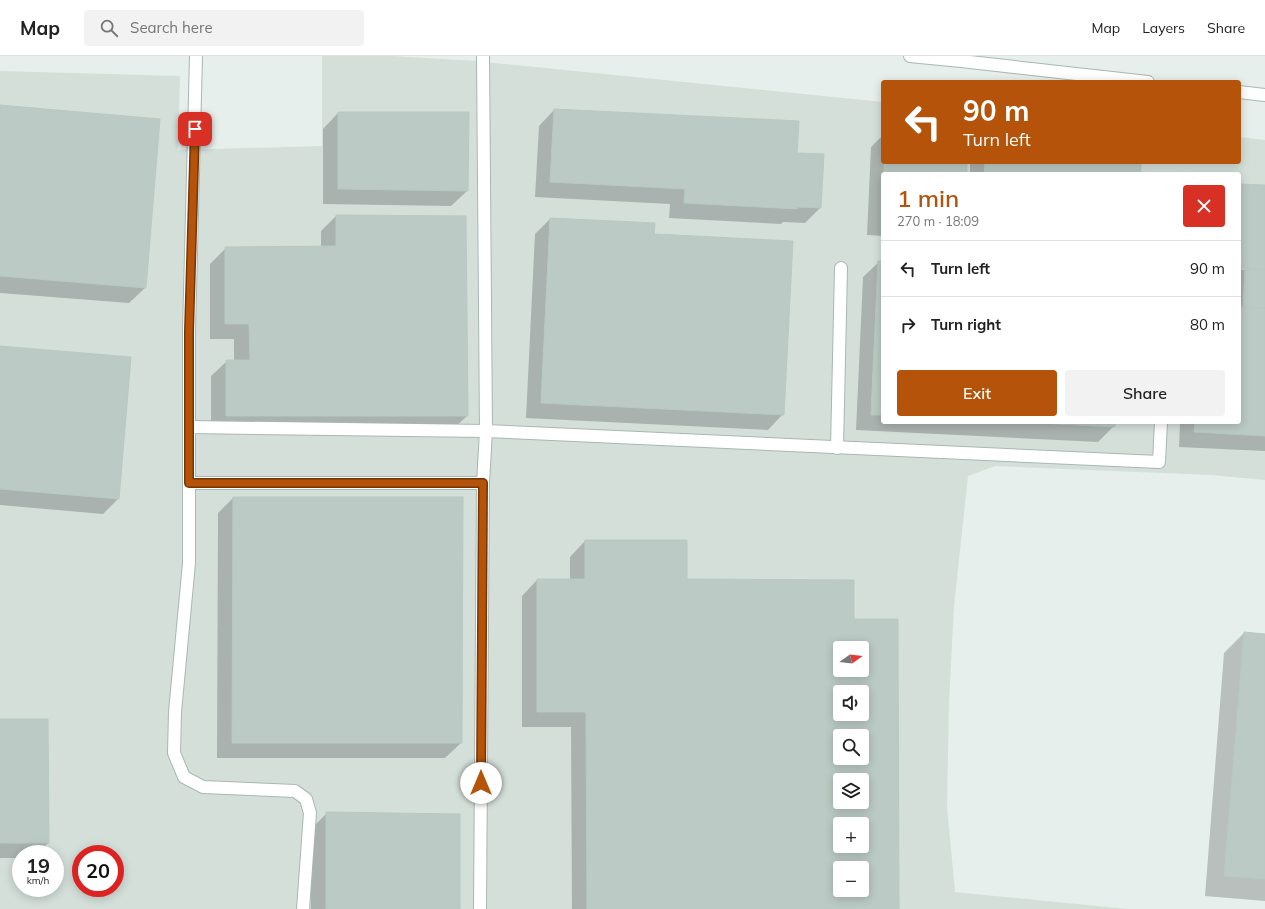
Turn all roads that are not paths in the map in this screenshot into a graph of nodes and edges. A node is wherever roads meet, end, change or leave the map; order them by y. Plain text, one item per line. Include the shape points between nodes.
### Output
1 (196, 56) edge
2 (483, 56) edge
3 (910, 56) edge
4 (1130, 80) edge
5 (1241, 92) edge
6 (1265, 95) edge
7 (841, 268) dead end
8 (1161, 424) edge
9 (189, 427) junction
10 (486, 431) junction
11 (837, 448) junction
12 (189, 483) junction
13 (483, 483) junction
14 (303, 909) edge
15 (480, 909) edge

1 - 9 street
2 - 10 street
3 - 4 street
5 - 6 street
7 - 11 street
8 - 11 street via 1159,462
9 - 10 street
9 - 12 street
10 - 11 street
10 - 13 street
12 - 13 street
12 - 14 street via 189,563 175,712 174,753 184,777 203,786 295,791 306,799 310,814
13 - 15 street

